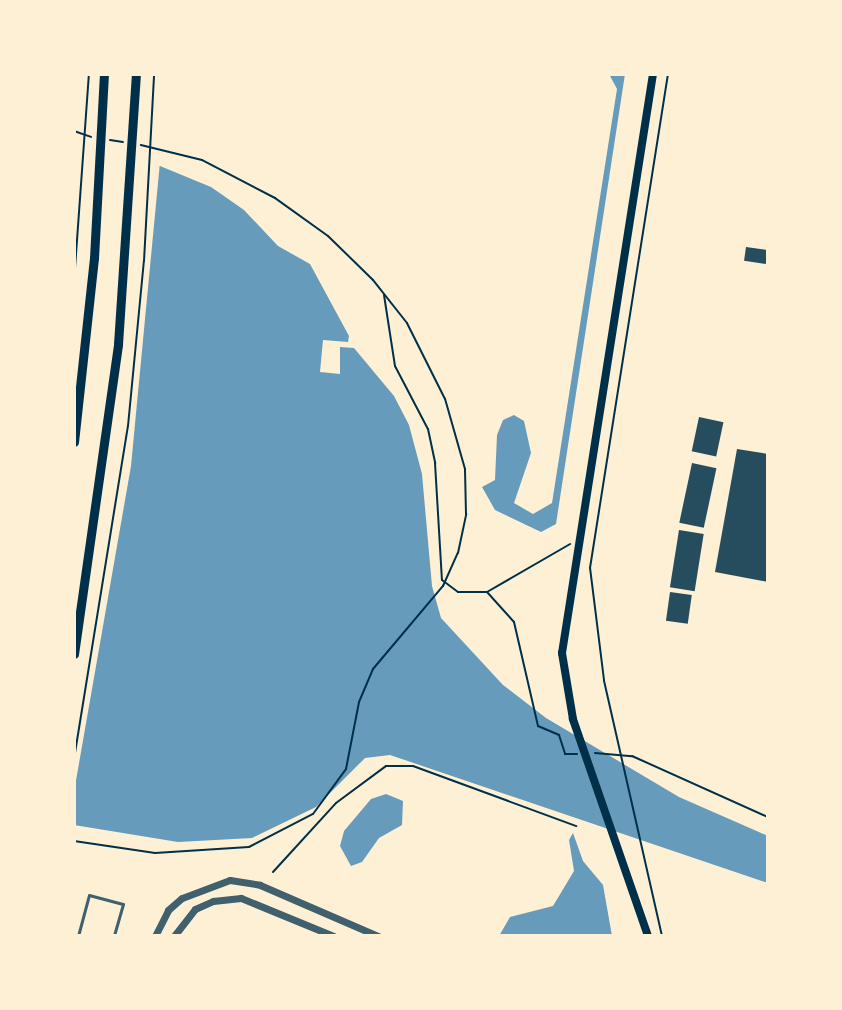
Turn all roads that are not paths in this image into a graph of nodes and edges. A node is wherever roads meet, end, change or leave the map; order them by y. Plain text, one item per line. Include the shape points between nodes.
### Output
1 (104, 74) edge
2 (136, 74) edge
3 (653, 74) edge
4 (74, 442) edge
5 (74, 654) edge
6 (78, 936) edge
7 (114, 936) edge
8 (155, 936) edge
9 (174, 936) edge
10 (333, 936) edge
11 (378, 936) edge
12 (648, 936) edge

1 - 4 main road via 94,258
2 - 5 main road via 118,344
3 - 12 main road via 562,653 564,687
6 - 7 lane via 89,895 123,904
8 - 11 street via 168,910 182,898 230,880 260,885
9 - 10 street via 195,909 241,898

